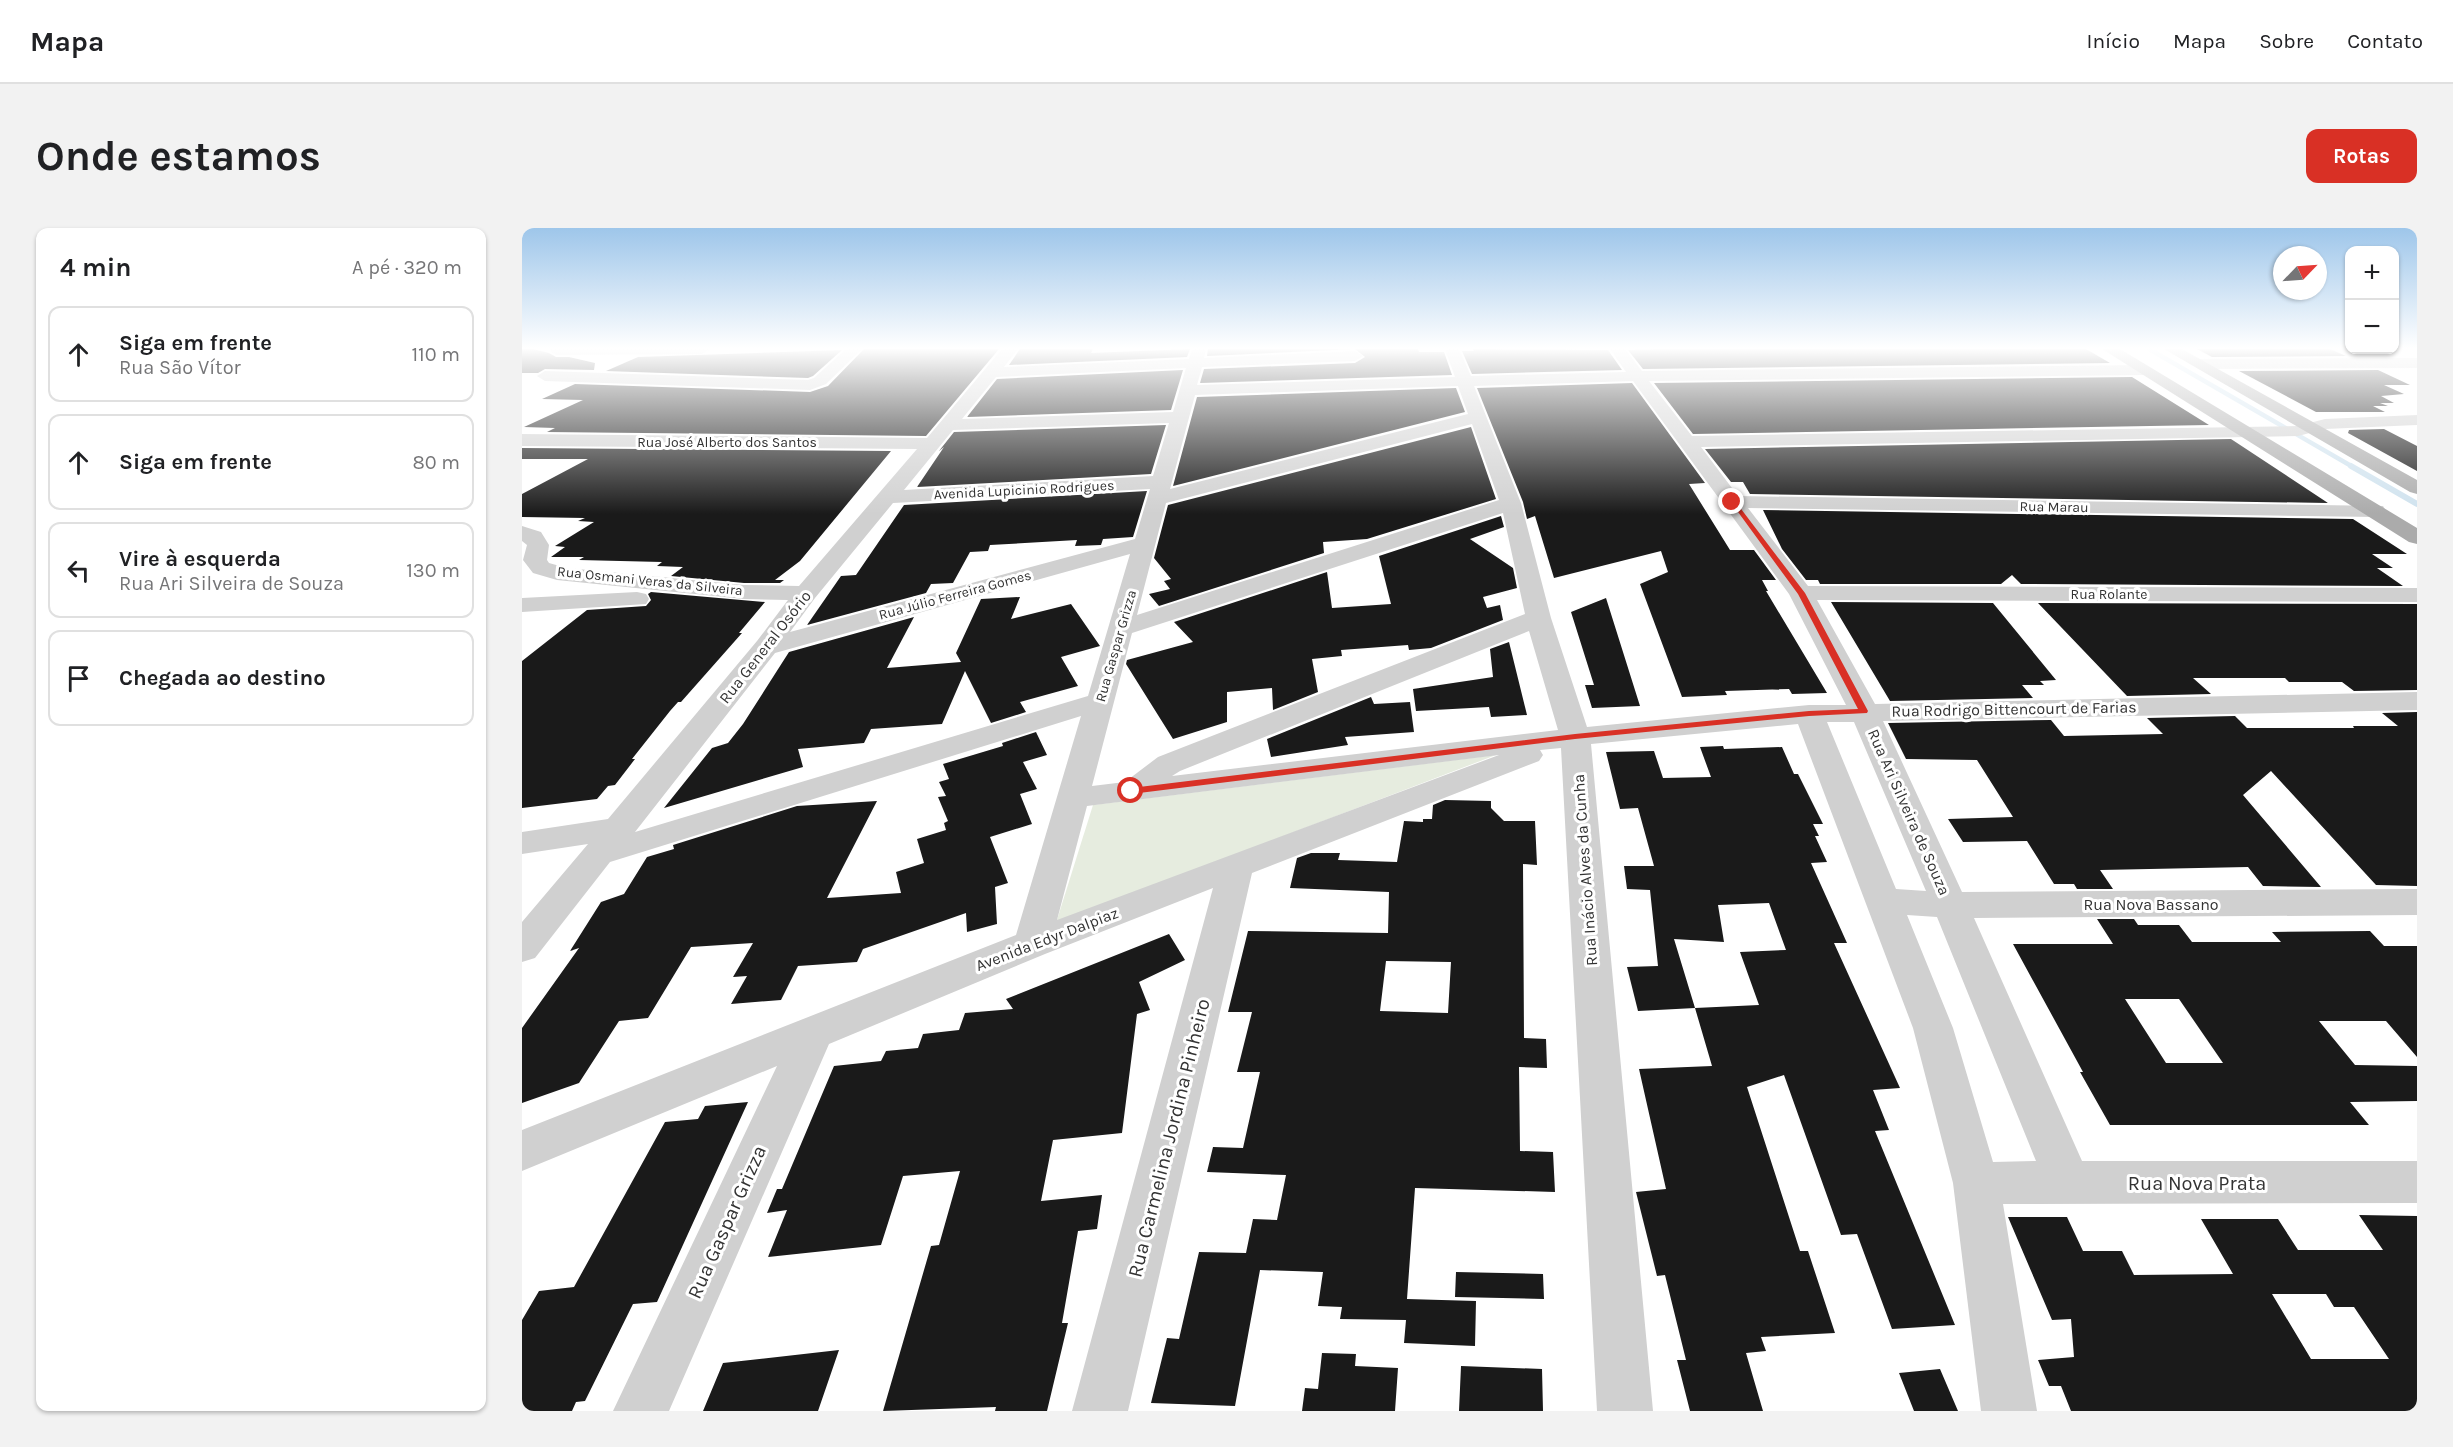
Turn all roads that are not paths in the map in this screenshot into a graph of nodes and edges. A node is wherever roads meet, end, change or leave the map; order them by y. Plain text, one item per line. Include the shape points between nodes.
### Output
1 (965, 404) edge
2 (1184, 404) edge
3 (1472, 404) edge
4 (1658, 404) edge
5 (2203, 404) edge
6 (2263, 404) edge
7 (1180, 417) junction
8 (1477, 417) junction
9 (2417, 420) edge
10 (2247, 430) junction
11 (2304, 430) junction
12 (940, 435) junction
13 (522, 440) edge
14 (1687, 442) junction
15 (2412, 482) edge
16 (1159, 491) junction
17 (886, 497) junction
18 (1732, 502) junction
19 (1510, 503) junction
20 (2375, 511) junction
21 (522, 533) edge
22 (2417, 537) edge
23 (1144, 543) junction
24 (744, 592) junction
25 (806, 593) junction
26 (1801, 593) junction
27 (2417, 595) edge
28 (522, 605) edge
29 (1538, 618) junction
30 (1121, 628) junction
31 (766, 647) junction
32 (1100, 701) junction
33 (2417, 701) edge
34 (1864, 711) junction
35 (1809, 714) junction
36 (1575, 737) junction
37 (1131, 791) junction
38 (1073, 798) junction
39 (618, 828) junction
40 (522, 843) edge
41 (596, 855) junction
42 (1237, 865) junction
43 (1884, 901) junction
44 (2417, 903) edge
45 (1950, 905) junction
46 (1032, 944) junction
47 (522, 948) edge
48 (813, 1033) junction
49 (522, 1151) edge
50 (2417, 1182) edge
51 (1976, 1183) junction
52 (2069, 1184) junction
53 (641, 1411) edge
54 (1100, 1411) edge
55 (1625, 1411) edge
56 (2009, 1411) edge

1 - 12 street, Rua General Osório
2 - 7 street, Rua Gaspar Grizza
3 - 8 street, Rua Inácio Alves da Cunha
4 - 14 street, Rua Ari Silveira de Souza
5 - 10 main road
6 - 11 main road
7 - 12 street, Rua José Alberto dos Santos
7 - 16 street, Rua Gaspar Grizza
8 - 16 street, Avenida Lupicinio Rodrigues
8 - 19 street, Rua Inácio Alves da Cunha
9 - 11 street via 2325,424
10 - 11 street
10 - 14 street
10 - 20 main road
11 - 15 main road
12 - 13 street, Rua José Alberto dos Santos
12 - 17 street, Rua General Osório
14 - 18 street, Rua Ari Silveira de Souza
16 - 17 street, Avenida Lupicinio Rodrigues
16 - 23 street, Rua Gaspar Grizza
17 - 25 street, Rua General Osório
18 - 20 street, Rua Marau
18 - 26 street, Rua Ari Silveira de Souza
19 - 29 street, Rua Inácio Alves da Cunha
19 - 30 street
20 - 22 main road
21 - 24 street, Rua Osmani Veras da Silveira via 533,537 538,545 535,560 541,568 565,576
23 - 30 street, Rua Gaspar Grizza
23 - 31 street, Rua Júlio Ferreira Gomes
24 - 25 street, Rua Osmani Veras da Silveira
24 - 28 street
25 - 31 street, Rua General Osório
26 - 27 street, Rua Rolante
26 - 34 street, Rua Ari Silveira de Souza
29 - 36 street, Rua Inácio Alves da Cunha
29 - 37 street via 1169,764
30 - 32 street, Rua Gaspar Grizza
31 - 39 street, Rua General Osório
32 - 38 street, Rua Gaspar Grizza
32 - 41 street
33 - 34 street, Rua Rodrigo Bittencourt de Farias
34 - 35 street, Rua Rodrigo Bittencourt de Farias
34 - 45 street, Rua Ari Silveira de Souza
35 - 36 street, Rua Rodrigo Bittencourt de Farias
35 - 43 street
36 - 37 street
36 - 42 street, Avenida Edyr Dalpiaz
36 - 55 street, Rua Inácio Alves da Cunha
37 - 38 street
38 - 46 street, Rua Gaspar Grizza
39 - 40 street
39 - 41 street, Rua General Osório
41 - 47 street, Rua General Osório
42 - 46 street, Avenida Edyr Dalpiaz
42 - 54 street, Rua Carmelina Jordina Pinheiro
43 - 45 street, Rua Nova Bassano
43 - 51 street via 1933,1028
44 - 45 street, Rua Nova Bassano
45 - 52 street, Rua Ari Silveira de Souza
46 - 48 street, Avenida Edyr Dalpiaz
48 - 49 street, Avenida Edyr Dalpiaz
48 - 53 street, Rua Gaspar Grizza
50 - 52 street, Rua Nova Prata
51 - 52 street, Rua Nova Prata
51 - 56 street

